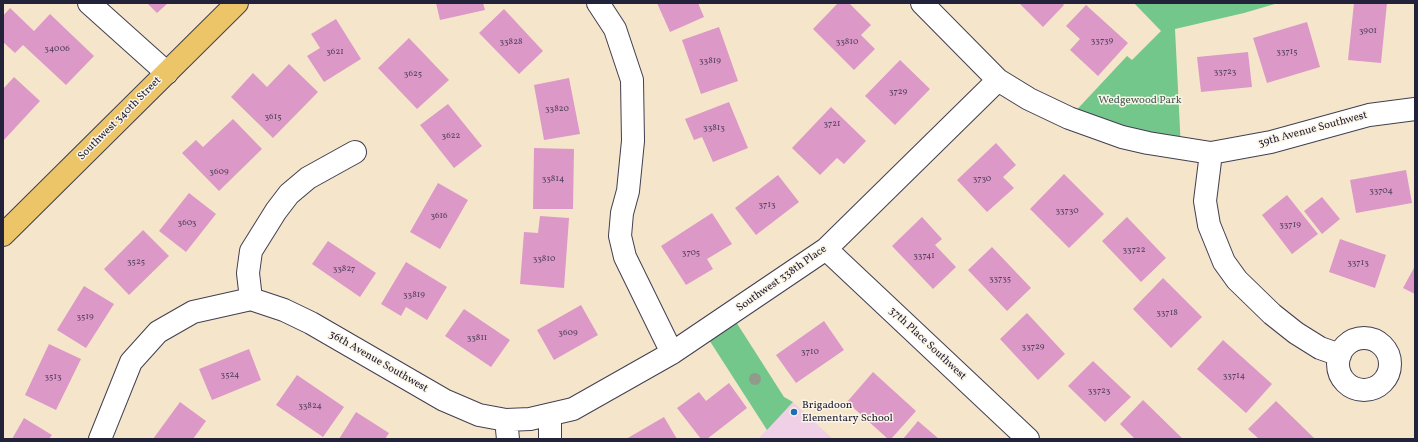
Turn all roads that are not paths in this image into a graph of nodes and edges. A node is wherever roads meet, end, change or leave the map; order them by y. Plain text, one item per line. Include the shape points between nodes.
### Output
1 (89, 3) edge
2 (237, 3) edge
3 (598, 3) edge
4 (922, 3) edge
5 (167, 73) junction
6 (998, 80) junction
7 (1415, 109) edge
8 (355, 152) dead end
9 (1211, 154) junction
10 (3, 235) edge
11 (826, 249) junction
12 (251, 299) junction
13 (672, 352) junction
14 (1340, 355) dead end
15 (540, 418) junction
16 (507, 429) edge
17 (100, 439) edge
18 (550, 439) edge
19 (1028, 439) edge

1 - 5 street
2 - 5 main road, Southwest 340th Street
3 - 13 street via 615,30 632,80 633,141 620,236 625,257
4 - 6 street
5 - 10 main road, Southwest 340th Street
6 - 9 street via 1029,99 1097,129 1148,143
6 - 11 street, Southwest 338th Place
7 - 9 street, 39th Avenue Southwest via 1369,115 1271,142
8 - 12 street via 308,178 289,194 276,211 252,251 248,273
9 - 14 street via 1205,201 1209,225 1224,262 1237,280 1272,314 1320,348
11 - 13 street, Southwest 338th Place
11 - 19 street, 37th Place Southwest
12 - 16 street, 36th Avenue Southwest via 284,310 311,323 444,400
12 - 17 street via 193,312 158,332 131,362
13 - 15 street, Southwest 338th Place via 573,409
15 - 16 street, 36th Avenue Southwest
15 - 18 street

